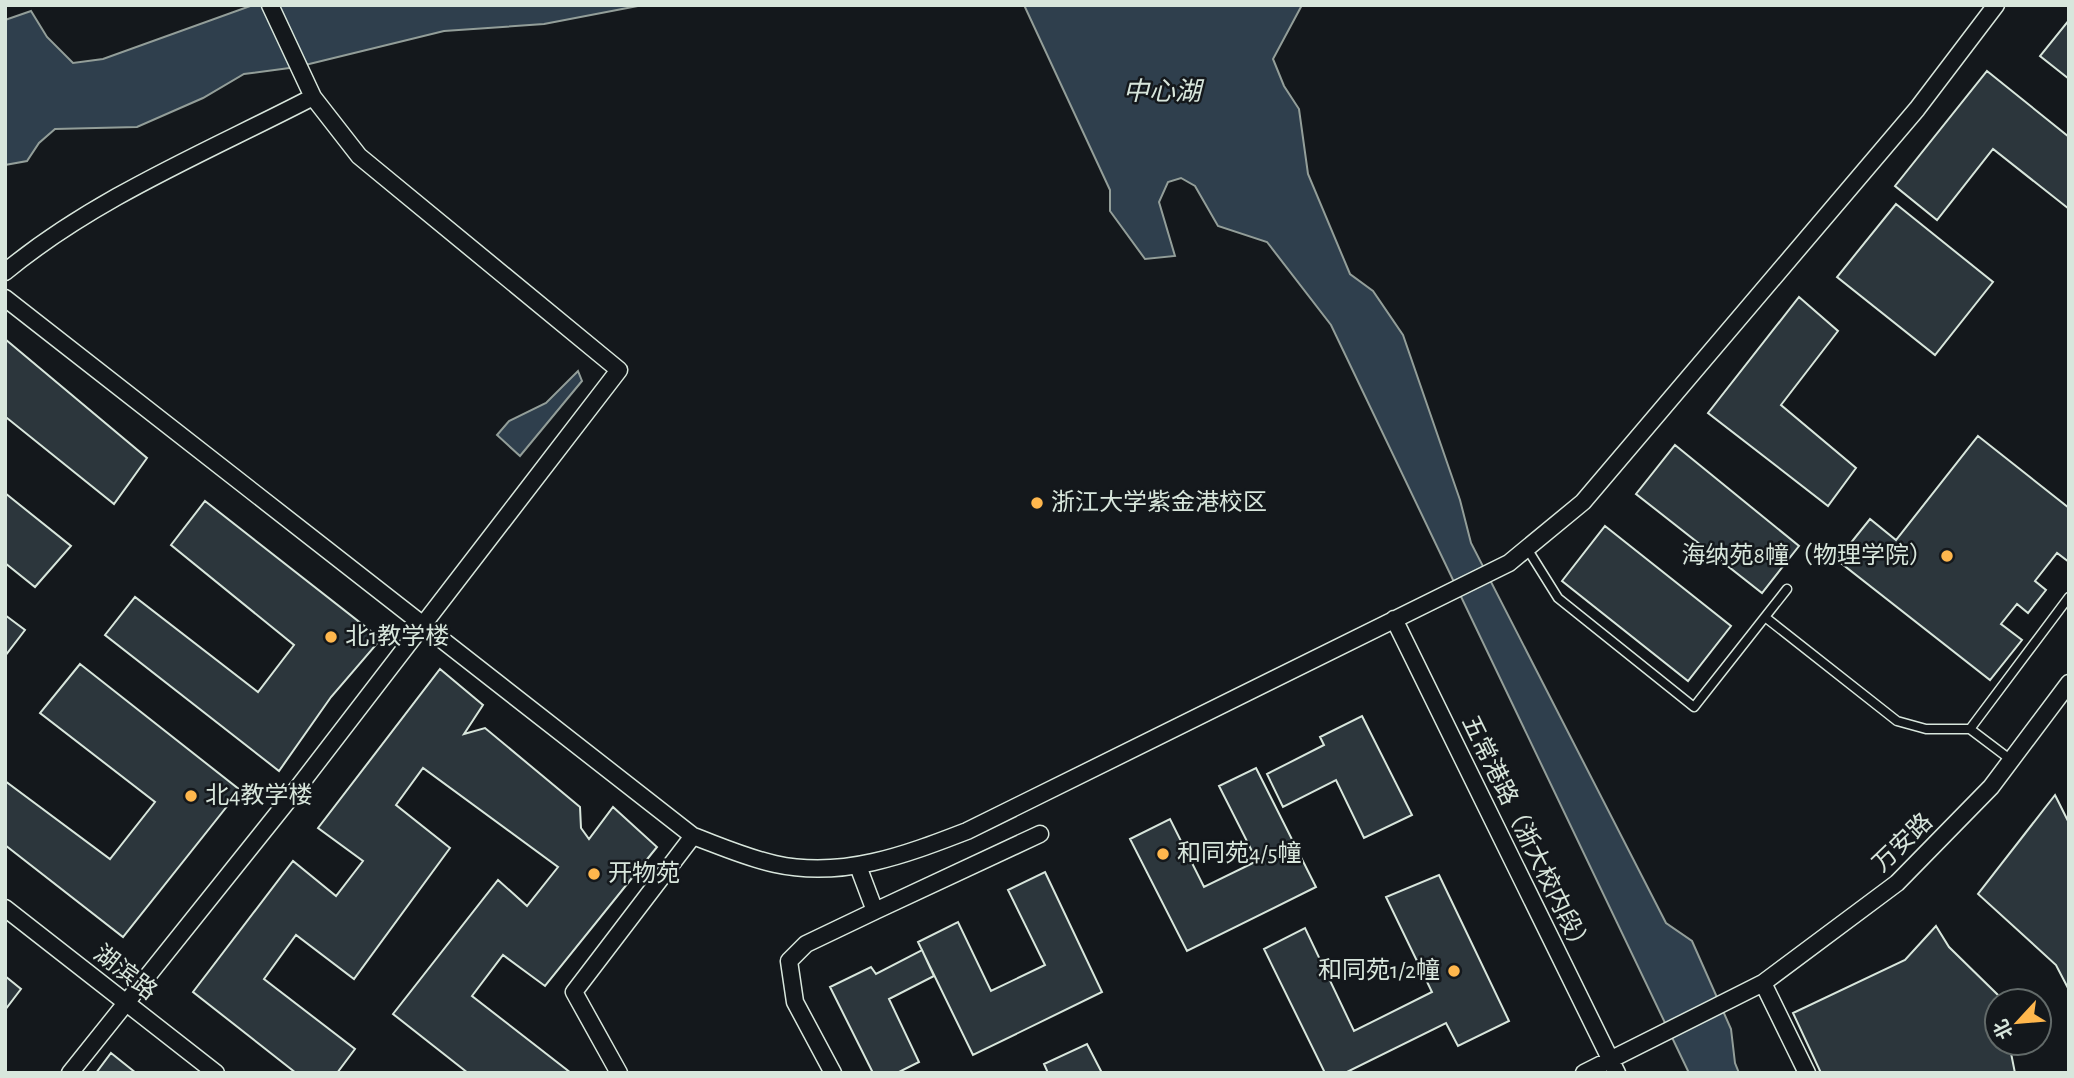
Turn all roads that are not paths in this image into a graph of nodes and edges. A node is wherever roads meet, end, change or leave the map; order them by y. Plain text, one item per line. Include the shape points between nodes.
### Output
1 (271, 5) edge
2 (1996, 5) edge
3 (311, 92) junction
4 (5, 272) edge
5 (5, 298) edge
6 (1528, 551) junction
7 (1787, 589) dead end
8 (2069, 597) edge
9 (1765, 617) junction
10 (1394, 619) junction
11 (423, 626) junction
12 (2069, 682) edge
13 (1969, 729) junction
14 (2011, 760) junction
15 (1040, 834) dead end
16 (693, 836) junction
17 (858, 866) junction
18 (5, 908) edge
19 (875, 911) junction
20 (1763, 983) junction
21 (125, 1002) junction
22 (1614, 1066) edge
23 (70, 1073) edge
24 (216, 1073) edge
25 (619, 1073) edge
26 (833, 1073) edge
27 (1584, 1073) edge
28 (1807, 1073) edge

1 - 3 street
2 - 6 street via 1917,109 1583,502
3 - 4 street via 92,211
3 - 11 street via 359,156 619,370
5 - 11 street
6 - 9 lane via 1558,598 1694,707
6 - 10 street
7 - 9 lane
8 - 13 lane
9 - 13 lane via 1897,720 1926,729
10 - 17 street via 967,831
10 - 22 street, 五常港路（浙大校内段）
11 - 16 street
11 - 21 street
12 - 14 street, 万安路
13 - 14 lane
14 - 20 street, 万安路 via 1991,787 1898,883
15 - 19 street
16 - 17 street via 776,864
16 - 25 street via 574,992
17 - 19 street
18 - 21 street, 湖滨路
19 - 26 street via 806,944 789,961 795,1002
20 - 22 street, 万安路 via 1663,1034
20 - 28 street
21 - 23 street
21 - 24 street, 湖滨路
22 - 27 street, 万安路

